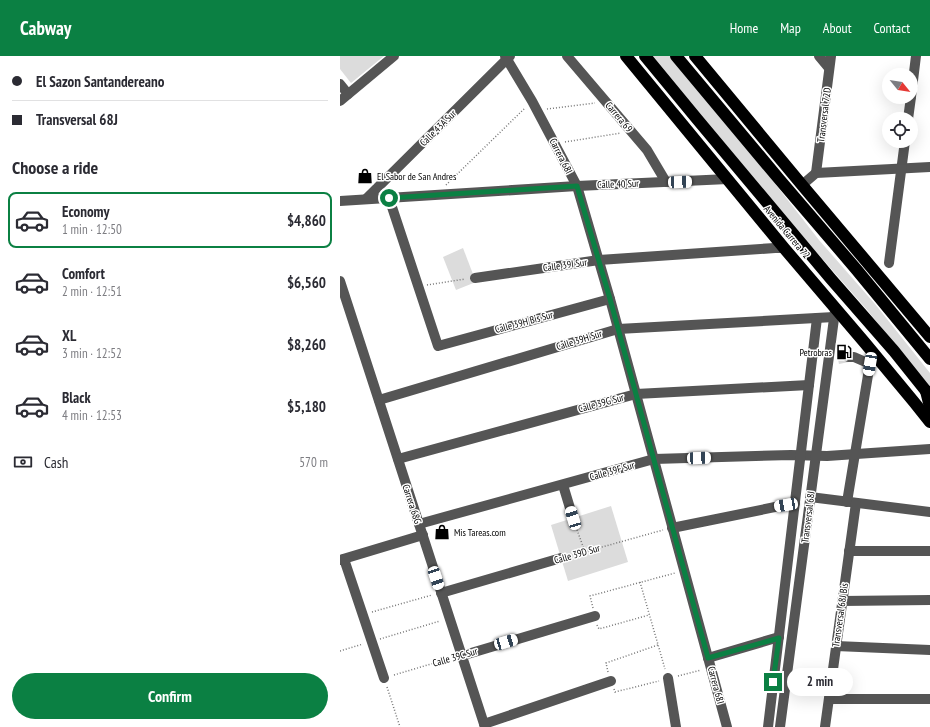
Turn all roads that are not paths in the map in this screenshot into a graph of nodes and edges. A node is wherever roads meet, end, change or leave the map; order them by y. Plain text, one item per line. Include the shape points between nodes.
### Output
1 (394, 56) edge
2 (566, 56) edge
3 (626, 56) edge
4 (645, 56) edge
5 (676, 56) edge
6 (684, 56) edge
7 (695, 56) edge
8 (819, 56) edge
9 (831, 56) edge
10 (916, 56) edge
11 (507, 57) edge
12 (830, 68) junction
13 (915, 68) edge
14 (640, 74) junction
15 (695, 79) junction
16 (340, 84) edge
17 (348, 94) junction
18 (340, 101) edge
19 (696, 119) junction
20 (904, 148) edge
21 (930, 167) edge
22 (902, 169) junction
23 (816, 173) junction
24 (728, 179) junction
25 (666, 182) junction
26 (802, 185) junction
27 (577, 186) junction
28 (389, 198) junction
29 (366, 199) junction
30 (340, 201) edge
31 (784, 248) junction
32 (599, 260) junction
33 (889, 263) dead end
34 (475, 278) road end
35 (340, 281) edge
36 (610, 299) junction
37 (835, 312) junction
38 (817, 318) junction
39 (618, 328) junction
40 (930, 336) edge
41 (869, 347) junction
42 (930, 359) edge
43 (870, 364) junction
44 (809, 385) junction
45 (636, 394) junction
46 (928, 394) edge
47 (379, 400) junction
48 (930, 407) edge
49 (930, 422) edge
50 (930, 449) edge
51 (855, 454) junction
52 (801, 455) junction
53 (816, 455) junction
54 (398, 459) junction
55 (654, 459) junction
56 (563, 485) junction
57 (810, 497) junction
58 (851, 502) junction
59 (795, 504) junction
60 (930, 512) edge
61 (573, 518) road end
62 (419, 524) junction
63 (672, 528) junction
64 (422, 535) junction
65 (849, 551) junction
66 (930, 551) edge
67 (561, 558) road end
68 (342, 559) edge
69 (441, 592) junction
70 (930, 600) edge
71 (842, 601) junction
72 (595, 616) dead end
73 (779, 638) junction
74 (836, 646) junction
75 (930, 650) edge
76 (461, 656) junction
77 (708, 658) junction
78 (384, 678) road end
79 (668, 678) road end
80 (611, 681) dead end
81 (829, 699) junction
82 (930, 699) edge
83 (484, 726) edge
84 (676, 727) edge
85 (727, 727) edge
86 (768, 727) edge
87 (780, 727) edge
88 (825, 727) edge

1 - 17 street
2 - 25 street, Carrera 69 via 647,150
3 - 14 highway, Avenida Carrera 72
4 - 19 highway, Avenida Carrera 72
5 - 15 highway
6 - 15 highway
7 - 26 highway
8 - 12 street
9 - 12 street, Transversal 72D
10 - 13 street
11 - 27 street, Carrera 68I
11 - 29 street, Calle 43A Sur
12 - 23 street, Transversal 72D
14 - 19 highway
14 - 24 highway, Avenida Carrera 72
15 - 42 highway
16 - 17 street
17 - 18 street
19 - 46 highway, Avenida Carrera 72
20 - 22 street
21 - 22 street
22 - 23 street
22 - 33 street
23 - 26 street
24 - 25 street, Calle 40 Sur
24 - 31 highway, Avenida Carrera 72
25 - 27 street, Calle 40 Sur
26 - 40 highway
27 - 28 street, Calle 40 Sur
27 - 32 street, Carrera 68I
28 - 29 street, Calle 40 Sur
28 - 36 street, Calle 39H Bis Sur via 438,346
29 - 30 street, Calle 40 Sur
31 - 32 street, Calle 39I Sur
31 - 37 highway, Avenida Carrera 72
32 - 34 street, Calle 39I Sur
32 - 36 street, Carrera 68I
35 - 47 street, Carrera 68G
36 - 39 street, Carrera 68I
37 - 38 street, Calle 39H Sur
37 - 41 highway, Avenida Carrera 72
37 - 53 street, Transversal 68J via 833,359
38 - 39 street, Calle 39H Sur
38 - 44 street, Transversal 68J
39 - 45 street, Carrera 68I
39 - 47 street, Calle 39H Sur
41 - 43 street, Transversal 68J Bis
41 - 43 street via 851,357
41 - 49 highway, Avenida Carrera 72
43 - 51 street, Transversal 68J Bis
44 - 45 street, Calle 39G Sur
44 - 52 street, Transversal 68J
45 - 54 street, Calle 39G Sur
45 - 55 street, Carrera 68I
46 - 48 highway
47 - 54 street, Carrera 68G
50 - 51 street, Calle 39F Sur
51 - 53 street, Calle 39F Sur
51 - 58 street, Transversal 68J Bis
52 - 53 street, Calle 39F Sur
52 - 55 street, Calle 39F Sur
52 - 59 street, Transversal 68J
53 - 57 street, Transversal 68J
54 - 62 street, Carrera 68G
55 - 56 street, Calle 39F Sur
55 - 63 street, Carrera 68I
56 - 61 street
56 - 62 street, Calle 39F Sur
57 - 58 street
57 - 87 street, Transversal 68J
58 - 60 street
58 - 65 street, Transversal 68J Bis
59 - 63 street
59 - 73 street, Transversal 68J
62 - 64 street, Carrera 68G
63 - 77 street, Carrera 68I
64 - 68 street
64 - 69 street, Carrera 68G
65 - 66 street
65 - 71 street, Transversal 68J Bis
67 - 69 street, Calle 39D Sur
68 - 78 street
69 - 76 street, Carrera 68G
70 - 71 street
71 - 74 street, Transversal 68J Bis
72 - 76 street, Calle 39C Sur
73 - 77 street
73 - 86 street, Transversal 68J
74 - 75 street
74 - 81 street, Transversal 68J Bis
76 - 83 street, Carrera 68G
77 - 85 street, Carrera 68I
79 - 84 street
80 - 83 street
81 - 82 street
81 - 88 street, Transversal 68J Bis

